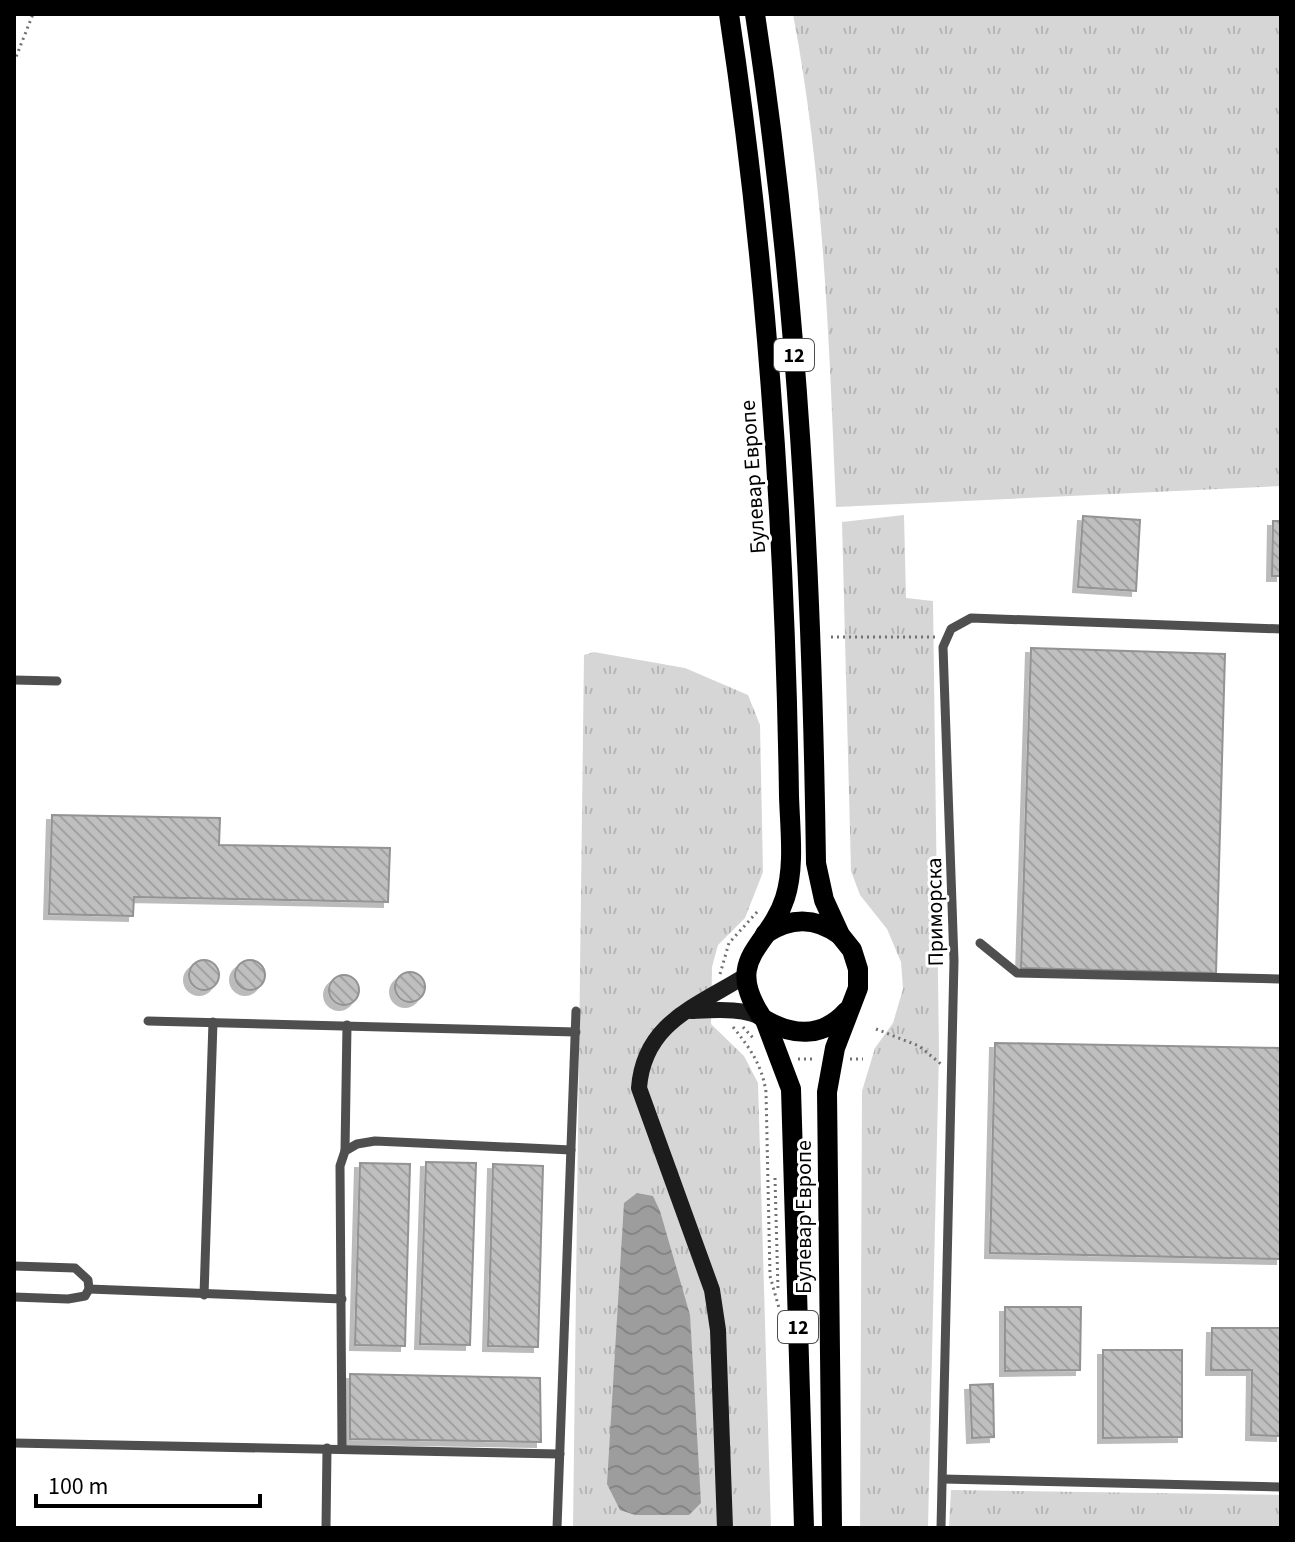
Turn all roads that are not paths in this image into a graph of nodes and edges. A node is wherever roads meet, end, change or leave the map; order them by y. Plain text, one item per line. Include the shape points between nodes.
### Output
1 (729, 14) edge
2 (755, 14) edge
3 (1281, 629) edge
4 (14, 680) edge
5 (57, 681) dead end
6 (765, 934) junction
7 (840, 935) junction
8 (980, 943) dead end
9 (745, 976) junction
10 (1279, 979) dead end
11 (851, 1006) junction
12 (576, 1011) dead end
13 (690, 1011) junction
14 (763, 1018) junction
15 (148, 1021) dead end
16 (213, 1022) junction
17 (347, 1025) junction
18 (576, 1032) junction
19 (571, 1150) junction
20 (345, 1151) junction
21 (14, 1266) edge
22 (89, 1289) junction
23 (204, 1295) junction
24 (14, 1297) edge
25 (342, 1299) junction
26 (14, 1443) edge
27 (327, 1448) junction
28 (342, 1448) junction
29 (560, 1454) junction
30 (943, 1479) junction
31 (1281, 1487) edge
32 (326, 1528) edge
33 (557, 1528) edge
34 (725, 1528) edge
35 (804, 1528) edge
36 (832, 1528) edge
37 (941, 1528) edge

1 - 6 main road, Булевар Европе / 12 via 770,381 787,696 789,882
2 - 7 main road, Булевар Европе / 12 via 805,493 816,863 824,900
3 - 30 lane, Приморска via 971,618 951,629 943,647 954,943
4 - 5 lane
6 - 7 main road via 795,921 827,926
6 - 9 main road, Булевар Европе / 12 via 753,949
7 - 11 main road, Булевар Европе / 12 via 858,969
8 - 10 lane via 1017,973
9 - 13 street
9 - 14 main road, Булевар Европе / 12
11 - 14 main road via 838,1021 811,1032 782,1030
11 - 36 main road, Булевар Европе / 12 via 835,1048 827,1092
12 - 18 lane
13 - 14 street
13 - 34 street via 663,1028 649,1045 639,1088 712,1290 719,1343
14 - 35 main road, Булевар Европе / 12 via 791,1089
15 - 16 lane
16 - 17 lane
16 - 23 lane
17 - 18 lane
17 - 20 lane
18 - 19 lane
19 - 20 lane via 375,1141
19 - 29 lane
20 - 25 lane via 340,1166
21 - 22 lane via 75,1268 88,1280
22 - 23 lane
22 - 24 lane via 85,1296 68,1299
23 - 25 lane
25 - 28 lane
26 - 27 lane
27 - 28 lane
27 - 32 lane
28 - 29 lane
29 - 33 lane
30 - 31 lane
30 - 37 lane, Приморска

